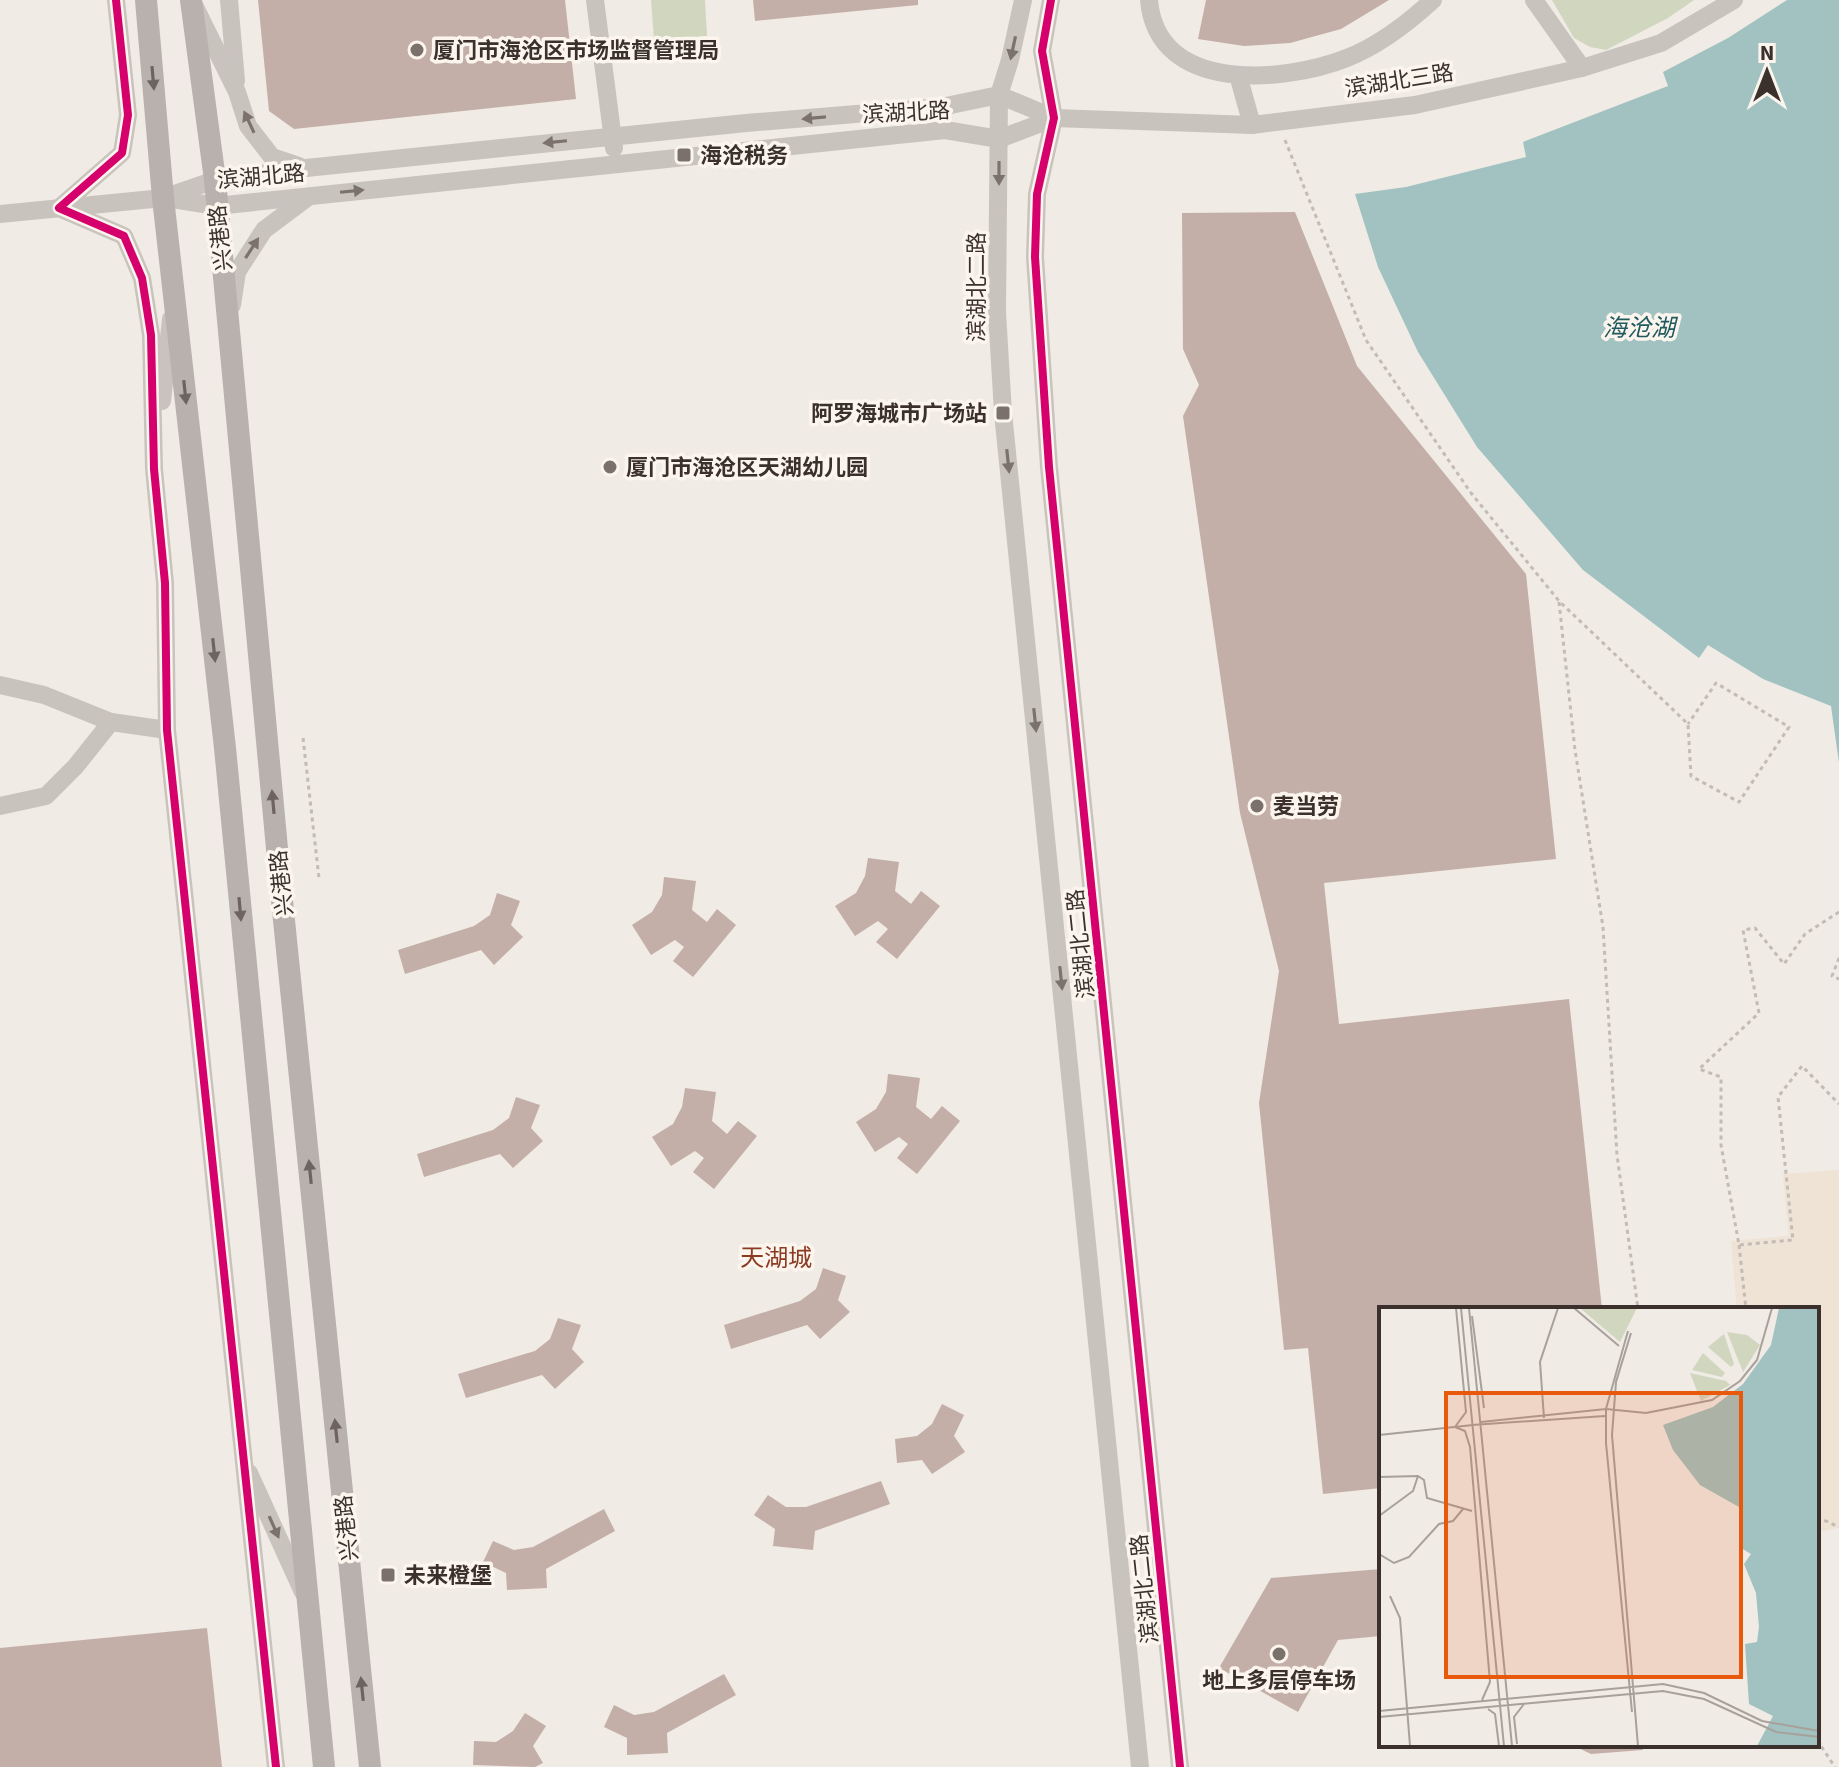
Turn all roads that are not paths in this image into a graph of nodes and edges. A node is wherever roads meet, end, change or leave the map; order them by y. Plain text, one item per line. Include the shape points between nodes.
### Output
1 (116, 0) edge
2 (131, 0) edge
3 (146, 0) edge
4 (192, 0) edge
5 (229, 0) edge
6 (595, 0) edge
7 (1023, 0) edge
8 (1051, 0) edge
9 (1149, 0) edge
10 (1433, 0) edge
11 (1534, 0) edge
12 (1734, 0) edge
13 (122, 62) junction
14 (1582, 68) junction
15 (1238, 75) junction
16 (237, 92) junction
17 (999, 95) junction
18 (1054, 118) junction
19 (1252, 125) junction
20 (612, 136) junction
21 (999, 139) junction
22 (616, 163) junction
23 (306, 168) junction
24 (215, 180) junction
25 (309, 196) junction
26 (163, 198) junction
27 (216, 206) junction
28 (59, 208) junction
29 (0, 214) edge
30 (174, 293) junction
31 (229, 320) junction
32 (154, 469) junction
33 (0, 685) edge
34 (111, 722) junction
35 (167, 730) junction
36 (0, 806) edge
37 (241, 1456) junction
38 (306, 1598) junction
39 (276, 1767) edge
40 (324, 1767) edge
41 (370, 1767) edge
42 (1140, 1767) edge
43 (1180, 1767) edge

1 - 13 street
2 - 13 street
3 -> 26 main road, 兴港路
4 - 16 street
4 - 24 main road, 兴港路
5 - 16 street
6 - 20 street
7 -> 17 street
8 - 18 street via 1042,51
9 - 15 street via 1159,37 1181,58
10 - 15 street via 1407,23 1348,57 1297,72
11 - 14 street
12 - 14 street, 滨湖北三路 via 1661,43
13 - 28 street via 128,115 122,153
14 - 19 street, 滨湖北三路 via 1415,105
15 - 19 street
23 -> 16 street via 272,157 248,126
17 - 18 street
17 -> 20 street, 滨湖北路 via 941,107
17 - 21 street, 滨湖北二路
18 - 19 street, 滨湖北三路
18 - 21 street
18 - 43 street, 滨湖北二路 via 1037,194 1035,257 1049,467
20 - 22 street
20 -> 23 street, 滨湖北路
21 - 22 street, 滨湖北路 via 945,130
21 -> 42 street, 滨湖北二路 via 997,312 1003,413
25 -> 22 street, 滨湖北路
23 - 24 street, 滨湖北路
24 - 26 street, 滨湖北路
24 - 27 main road, 兴港路
25 - 27 street, 滨湖北路
31 -> 25 street via 237,272 244,261 264,230
26 - 27 street, 滨湖北路
26 - 28 street
26 - 30 main road, 兴港路
27 - 31 main road, 兴港路
28 - 29 street
28 - 32 street via 124,236 142,278 151,335
30 - 32 street
30 -> 38 main road, 兴港路 via 225,748
41 -> 31 main road, 兴港路
32 - 35 street via 165,583
33 - 34 street via 44,695
34 - 35 street
34 - 36 street via 46,796
35 - 37 street
37 -> 38 street
37 - 39 street
38 - 40 main road, 兴港路

